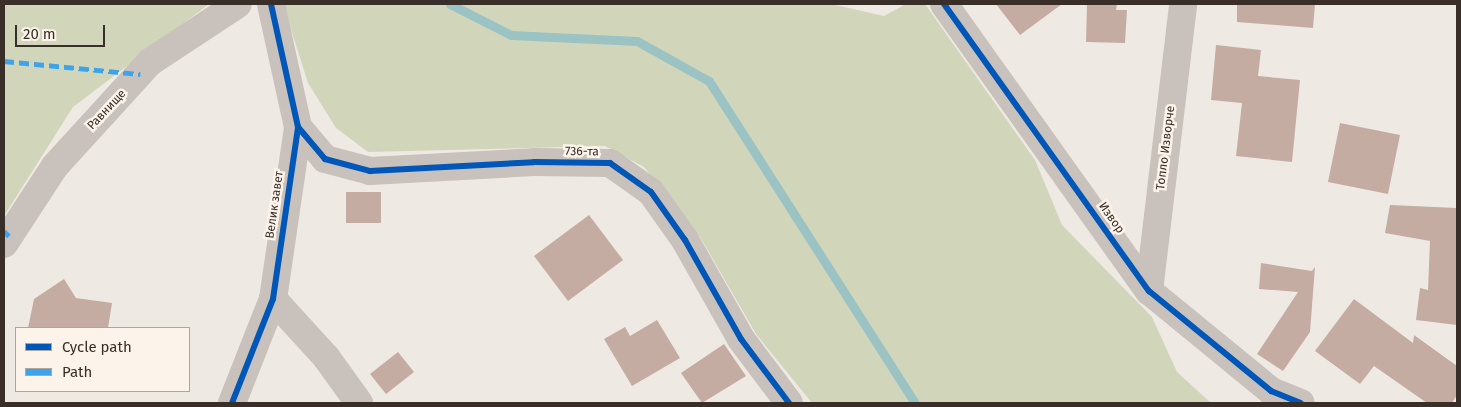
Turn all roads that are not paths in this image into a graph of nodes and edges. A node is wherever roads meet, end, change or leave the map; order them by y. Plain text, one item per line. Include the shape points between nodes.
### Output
1 (238, 4) edge
2 (271, 4) edge
3 (944, 4) edge
4 (1184, 4) edge
5 (298, 127) junction
6 (4, 244) edge
7 (1149, 292) junction
8 (273, 300) junction
9 (232, 403) edge
10 (359, 403) edge
11 (789, 403) edge
12 (1301, 403) edge

1 - 6 street, Равнище via 150,62 55,166
2 - 5 street, Велик завет
3 - 7 street, Извор
4 - 7 street, Топло Изворче
5 - 8 street, Велик завет
5 - 11 street, 736-та via 325,159 370,171 534,162 610,163 651,192 685,240 741,338
7 - 12 street, Извор via 1271,391
8 - 9 street, Велик завет
8 - 10 street via 326,357

